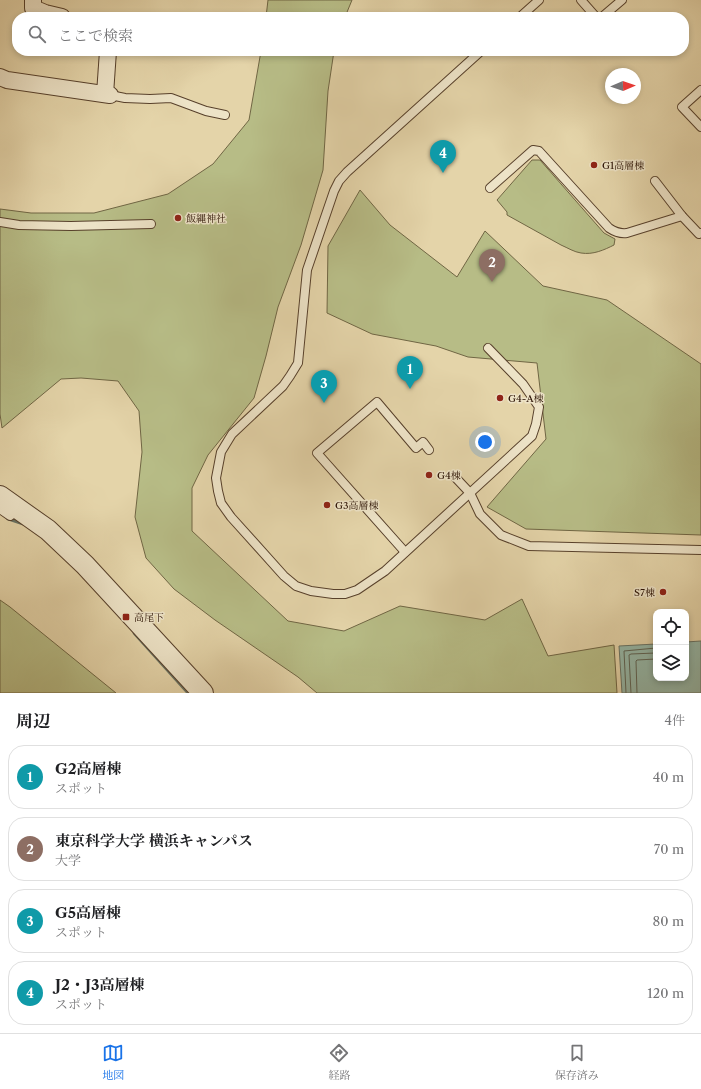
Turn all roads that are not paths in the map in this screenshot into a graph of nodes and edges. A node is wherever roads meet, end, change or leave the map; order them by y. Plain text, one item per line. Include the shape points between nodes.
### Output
1 (33, 0) edge
2 (539, 0) edge
3 (581, 0) edge
4 (622, 0) edge
5 (43, 12) edge
6 (526, 12) edge
7 (592, 12) edge
8 (608, 12) edge
9 (108, 56) edge
10 (475, 56) edge
11 (0, 77) edge
12 (701, 90) edge
13 (107, 94) junction
14 (225, 115) dead end
15 (701, 128) edge
16 (654, 181) dead end
17 (490, 188) dead end
18 (682, 216) junction
19 (0, 222) edge
20 (151, 224) dead end
21 (701, 233) edge
22 (488, 348) dead end
23 (429, 450) dead end
24 (454, 476) dead end
25 (470, 494) junction
26 (0, 496) edge
27 (9, 509) edge
28 (701, 550) edge
29 (405, 552) junction
30 (203, 693) edge

1 - 5 street via 33,8
2 - 6 lane
3 - 7 lane
4 - 8 lane
9 - 13 street
10 - 29 lane via 339,181 308,270 298,363 283,386 232,434 221,452 216,478 221,503 230,517 296,586 311,591 345,594 357,590 385,571
11 - 13 street
12 - 15 lane via 682,107
13 - 14 lane via 125,98 171,98
16 - 18 lane
17 - 18 lane via 534,150 539,151 615,232 627,233
18 - 21 lane via 699,234
19 - 20 lane via 71,226
22 - 25 lane via 523,384 539,407 532,436
23 - 29 lane via 422,442 416,448 376,402 318,453
24 - 25 lane
25 - 28 lane via 480,514 501,535 529,546
25 - 29 lane
26 - 27 street
27 - 30 street via 48,530 76,556

